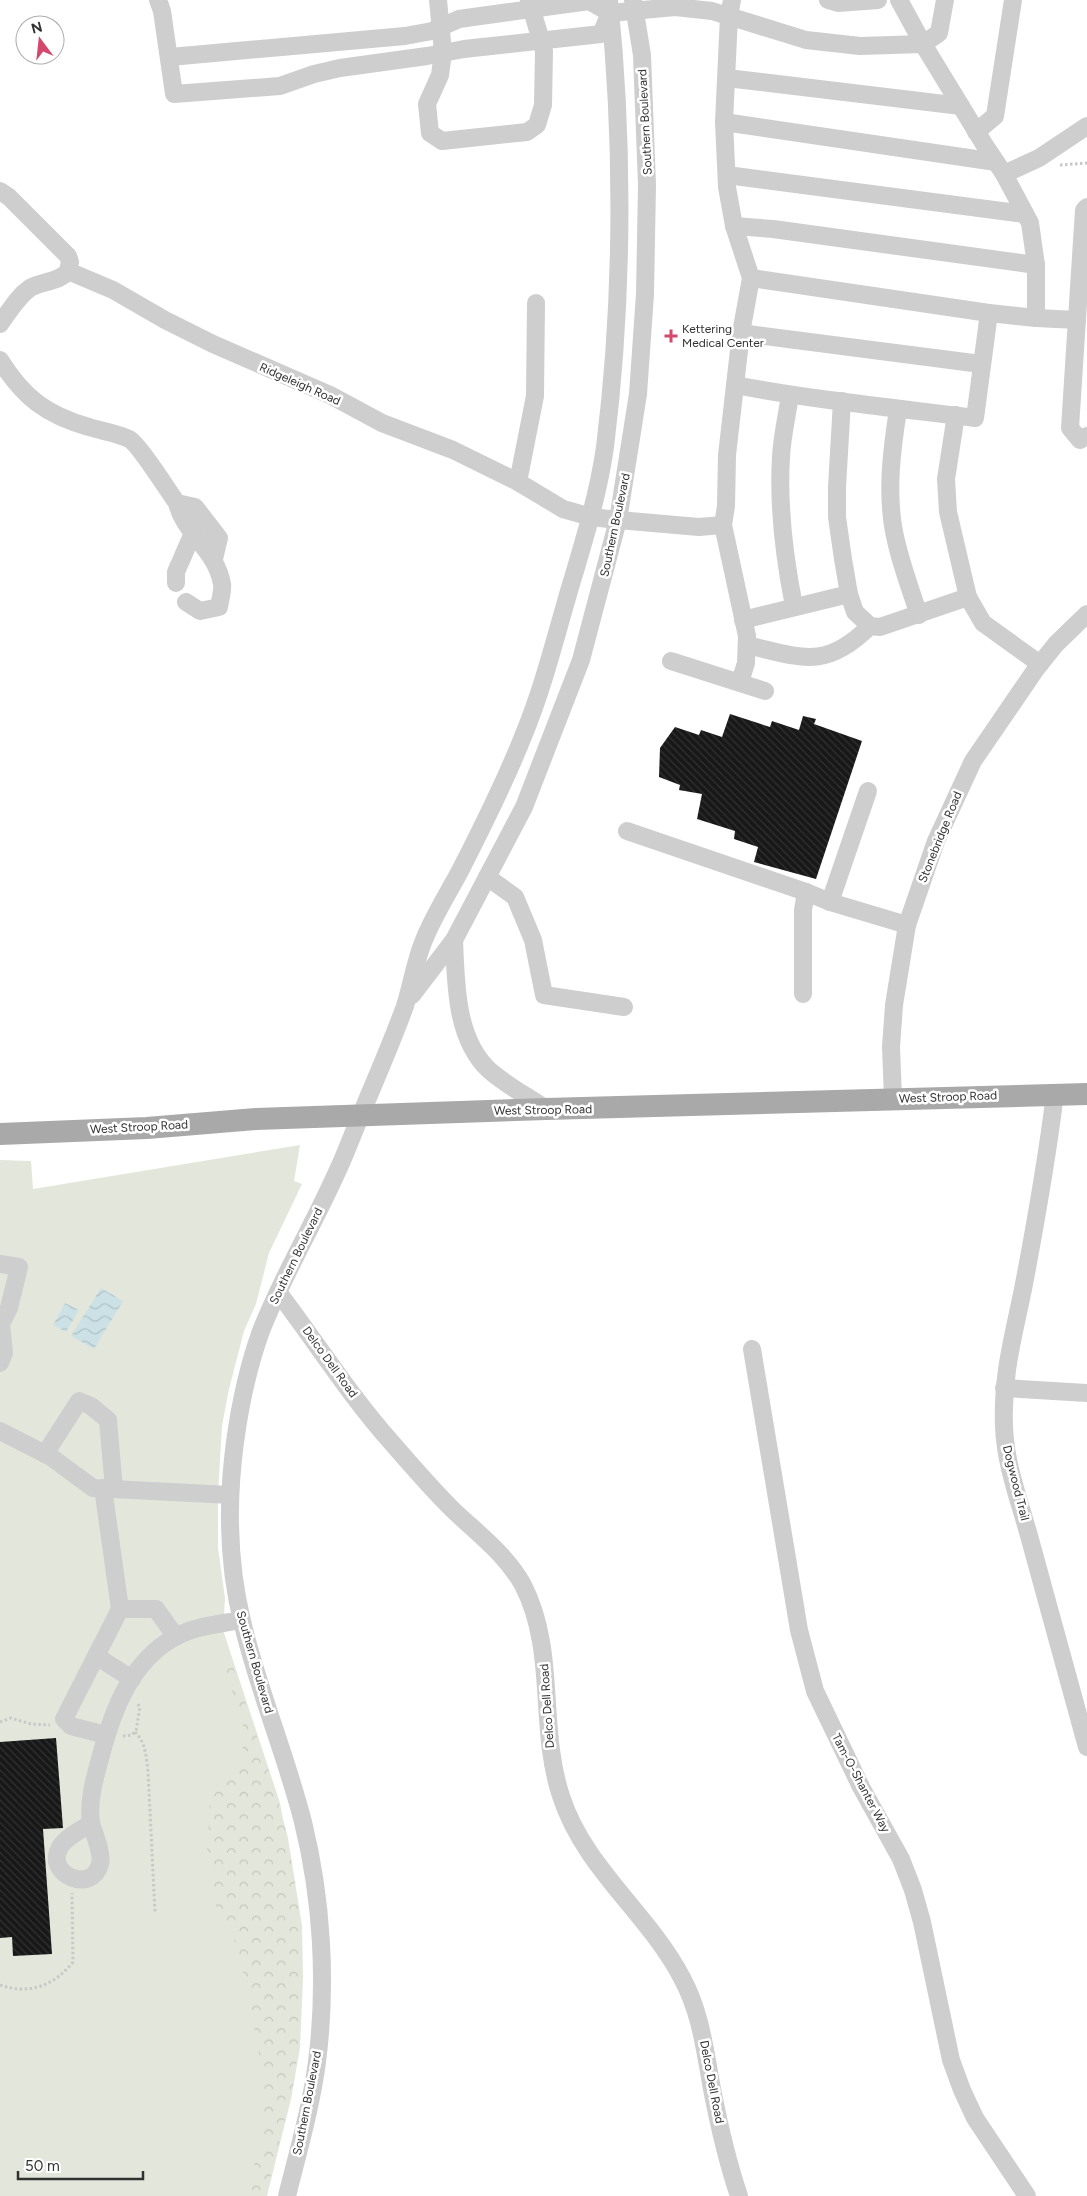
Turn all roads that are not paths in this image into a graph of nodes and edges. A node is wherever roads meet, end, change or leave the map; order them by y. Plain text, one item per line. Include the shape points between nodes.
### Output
1 (158, 0) edge
2 (438, 0) edge
3 (828, 0) edge
4 (878, 0) edge
5 (899, 0) edge
6 (945, 0) edge
7 (1012, 0) edge
8 (530, 5) edge
9 (633, 5) edge
10 (610, 6) edge
11 (730, 8) edge
12 (440, 28) junction
13 (541, 42) junction
14 (923, 44) junction
15 (443, 52) junction
16 (170, 57) junction
17 (727, 78) junction
18 (960, 106) junction
19 (724, 122) junction
20 (1087, 126) edge
21 (976, 132) junction
22 (1000, 168) junction
23 (727, 175) junction
24 (0, 191) edge
25 (1087, 207) edge
26 (1026, 214) junction
27 (734, 226) junction
28 (1036, 265) junction
29 (68, 271) junction
30 (751, 278) junction
31 (536, 303) dead end
32 (989, 313) junction
33 (1036, 318) junction
34 (1076, 320) junction
35 (0, 324) edge
36 (741, 333) junction
37 (0, 360) edge
38 (981, 364) junction
39 (735, 385) junction
40 (790, 396) junction
41 (842, 402) junction
42 (898, 410) junction
43 (956, 415) junction
44 (1087, 436) edge
45 (518, 482) junction
46 (177, 503) junction
47 (590, 517) junction
48 (618, 520) junction
49 (723, 525) junction
50 (193, 533) junction
51 (214, 560) junction
52 (176, 583) dead end
53 (849, 594) junction
54 (968, 597) junction
55 (186, 602) dead end
56 (794, 606) junction
57 (919, 614) junction
58 (1087, 614) edge
59 (743, 620) junction
60 (870, 626) junction
61 (747, 645) junction
62 (671, 661) dead end
63 (1040, 664) junction
64 (740, 682) junction
65 (765, 691) dead end
66 (868, 791) dead end
67 (627, 831) dead end
68 (487, 877) junction
69 (806, 892) junction
70 (830, 902) junction
71 (906, 925) junction
72 (454, 940) junction
73 (803, 994) dead end
74 (406, 1004) junction
75 (624, 1007) dead end
76 (1054, 1094) junction
77 (1087, 1094) edge
78 (893, 1099) junction
79 (546, 1109) junction
80 (360, 1116) junction
81 (0, 1134) edge
82 (0, 1264) edge
83 (278, 1292) junction
84 (1, 1324) edge
85 (752, 1349) dead end
86 (0, 1364) edge
87 (1004, 1388) junction
88 (1087, 1393) edge
89 (0, 1431) edge
90 (45, 1454) junction
91 (108, 1488) junction
92 (230, 1495) junction
93 (120, 1609) junction
94 (241, 1620) junction
95 (176, 1636) junction
96 (96, 1656) junction
97 (132, 1679) junction
98 (106, 1736) junction
99 (1087, 1747) edge
100 (91, 1823) junction
101 (287, 2196) edge
102 (739, 2196) edge
103 (1027, 2196) edge

1 - 16 street
2 - 12 street
3 - 4 street via 838,3
5 - 14 street
6 - 14 street via 939,33
7 - 21 street via 995,116
8 - 10 street via 589,1
8 - 12 street via 459,19
8 - 13 street
9 - 10 street
9 - 11 street via 712,11
9 - 48 street, Southern Boulevard via 642,55 648,185 646,294 638,394
10 - 13 street via 601,34
10 - 47 street, Southern Boulevard via 618,174 618,291 604,451
11 - 14 street via 806,40 860,46
11 - 17 street
12 - 15 street
12 - 16 street via 405,36
13 - 15 street
13 - 15 street via 544,50 543,105 537,125 527,132 442,141 430,133 427,104 440,75
14 - 18 street
15 - 16 street via 340,68 280,86 174,94
17 - 18 street
17 - 19 street
18 - 21 street
19 - 22 street
19 - 23 street
20 - 22 street via 1039,158
21 - 22 street
22 - 26 street
23 - 26 street
23 - 27 street
24 - 29 street via 68,256
25 - 34 street via 1084,210
26 - 28 street
27 - 28 street
27 - 30 street
28 - 33 street
29 - 35 street via 30,289
29 - 45 street, Ridgeleigh Road via 114,290 165,320 254,364 330,396 382,423 453,450
30 - 32 street
30 - 36 street
31 - 45 street via 535,396
32 - 33 street
32 - 38 street
33 - 34 street
34 - 44 street via 1070,428 1080,440
36 - 38 street
36 - 39 street
37 - 46 street via 18,388 51,413 131,439
38 - 43 street via 975,418
39 - 40 street
39 - 49 street
40 - 41 street
40 - 56 street via 781,454 779,497
41 - 42 street
41 - 53 street via 837,517
42 - 43 street
42 - 57 street via 890,485 893,525 901,562
43 - 54 street via 946,479 948,512
45 - 47 street, Ridgeleigh Road via 563,509
46 - 50 street via 180,516
46 - 51 street via 195,507 219,538
47 - 48 street, Ridgeleigh Road
47 - 74 street, Southern Boulevard via 526,729 489,814 422,943
48 - 49 street, Ridgeleigh Road via 699,527
48 - 68 street, Southern Boulevard via 581,660 524,807
49 - 59 street
50 - 51 street
50 - 52 street via 176,572
51 - 55 street via 222,586 218,607 200,611
53 - 56 street
53 - 60 street via 855,612
54 - 57 street
54 - 63 street via 983,623
56 - 59 street
57 - 60 street via 880,627
58 - 63 street, Stonebridge Road
59 - 61 street
60 - 61 street via 854,642 826,656 802,658
61 - 64 street
62 - 64 street
63 - 71 street, Stonebridge Road via 973,761 936,841
64 - 65 street
66 - 70 street
67 - 69 street
68 - 72 street, Southern Boulevard
68 - 75 street via 515,897 533,940 544,995
69 - 70 street
69 - 73 street
70 - 71 street
71 - 78 street, Stonebridge Road via 894,1005 891,1047
72 - 74 street, Southern Boulevard
72 - 79 street via 456,988 463,1022 473,1048 488,1069
74 - 80 street, Southern Boulevard
76 - 77 main road, West Stroop Road
76 - 78 main road, West Stroop Road
76 - 87 street, Dogwood Trail via 1048,1147
78 - 79 main road, West Stroop Road
79 - 80 main road, West Stroop Road
80 - 81 main road, West Stroop Road
80 - 83 street, Southern Boulevard via 346,1153
82 - 84 street via 18,1268 9,1308
83 - 92 street, Southern Boulevard via 250,1363 242,1396
83 - 102 street, Delco Dell Road via 390,1440 510,1565 522,1585 539,1629 544,1654 548,1734 561,1796 587,1849 672,1960 694,2002 712,2091
84 - 86 street via 4,1353
85 - 103 street, Tam-O-Shanter Way via 799,1630 815,1691 861,1787 901,1859 913,1890 948,2051 962,2090 975,2118
87 - 88 street
87 - 99 street, Dogwood Trail via 1006,1449
89 - 90 street
90 - 91 street via 93,1488
90 - 91 street via 79,1401 91,1406 108,1420
91 - 92 street
91 - 93 street
92 - 94 street, Southern Boulevard via 230,1535
93 - 95 street via 156,1609
93 - 96 street
94 - 95 street
94 - 101 street, Southern Boulevard via 304,1824 319,1920 322,1983 317,2064
95 - 97 street via 156,1650
96 - 97 street
96 - 98 street via 64,1719 71,1726
97 - 98 street via 115,1710
98 - 100 street via 94,1782
100 - 100 street via 60,1848 58,1856 62,1872 74,1880 84,1880 100,1865 101,1857

